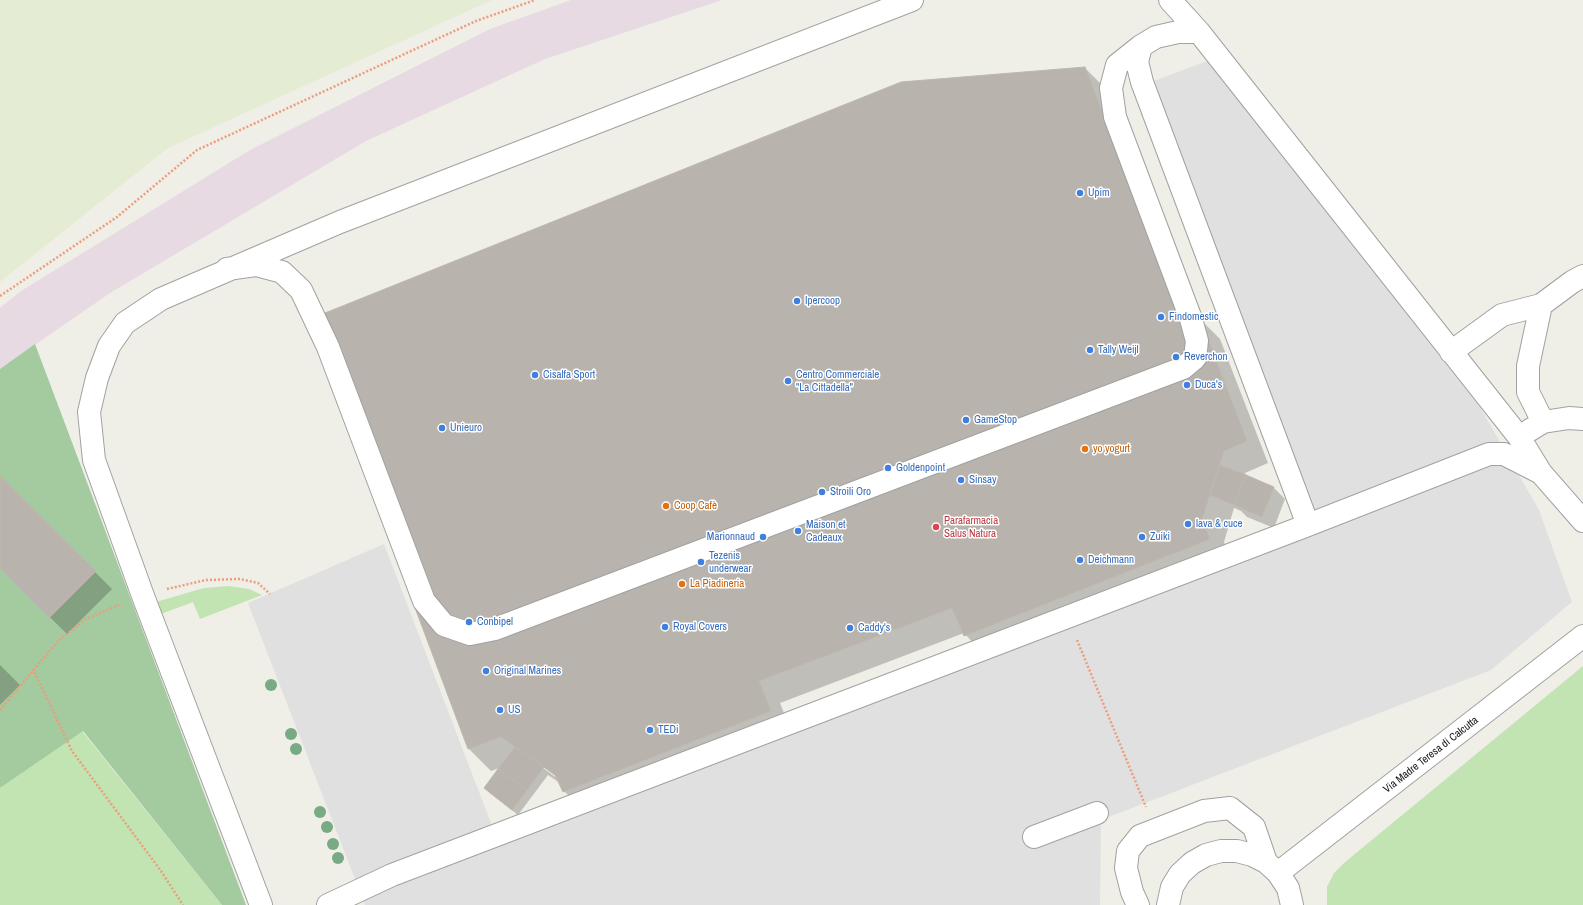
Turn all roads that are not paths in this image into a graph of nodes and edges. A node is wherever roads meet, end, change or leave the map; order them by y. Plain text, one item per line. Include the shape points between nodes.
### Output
1 (912, 0) edge
2 (1170, 0) edge
3 (1199, 32) junction
4 (1141, 46) junction
5 (227, 269) junction
6 (1583, 276) edge
7 (1542, 305) junction
8 (1451, 352) junction
9 (1583, 420) edge
10 (1543, 422) junction
11 (1519, 437) junction
12 (1541, 473) junction
13 (1583, 521) edge
14 (1308, 525) junction
15 (1583, 636) edge
16 (1097, 813) dead end
17 (1034, 836) dead end
18 (1272, 867) junction
19 (261, 905) edge
20 (328, 905) edge
21 (1138, 905) edge
22 (1168, 905) edge
23 (1292, 905) edge

1 - 5 street via 340,222
2 - 3 street
3 - 4 street via 1178,32 1156,37
3 - 8 street
4 - 5 street via 1117,65 1111,88 1115,118 1191,319 1197,341 1195,358 1183,368 495,629 470,634 444,625 424,601 328,347 301,290 282,272 256,264
4 - 14 street via 1137,62 1142,82
5 - 19 street via 161,298 125,323 109,346 97,378 89,412 96,467
6 - 7 street
7 - 8 street via 1502,315
7 - 10 street via 1528,366 1528,392
8 - 11 street
9 - 10 street via 1569,418
10 - 11 street
11 - 12 street
12 - 13 street
12 - 14 street via 1504,454 1489,454
14 - 20 street via 398,873
15 - 18 street, Via Madre Teresa di Calcutta
16 - 17 street
18 - 21 street via 1254,827 1230,808 1204,811 1140,836 1128,851 1126,868
18 - 22 street via 1252,855 1237,851 1221,851 1206,855 1180,874 1172,888
18 - 23 street via 1288,888

